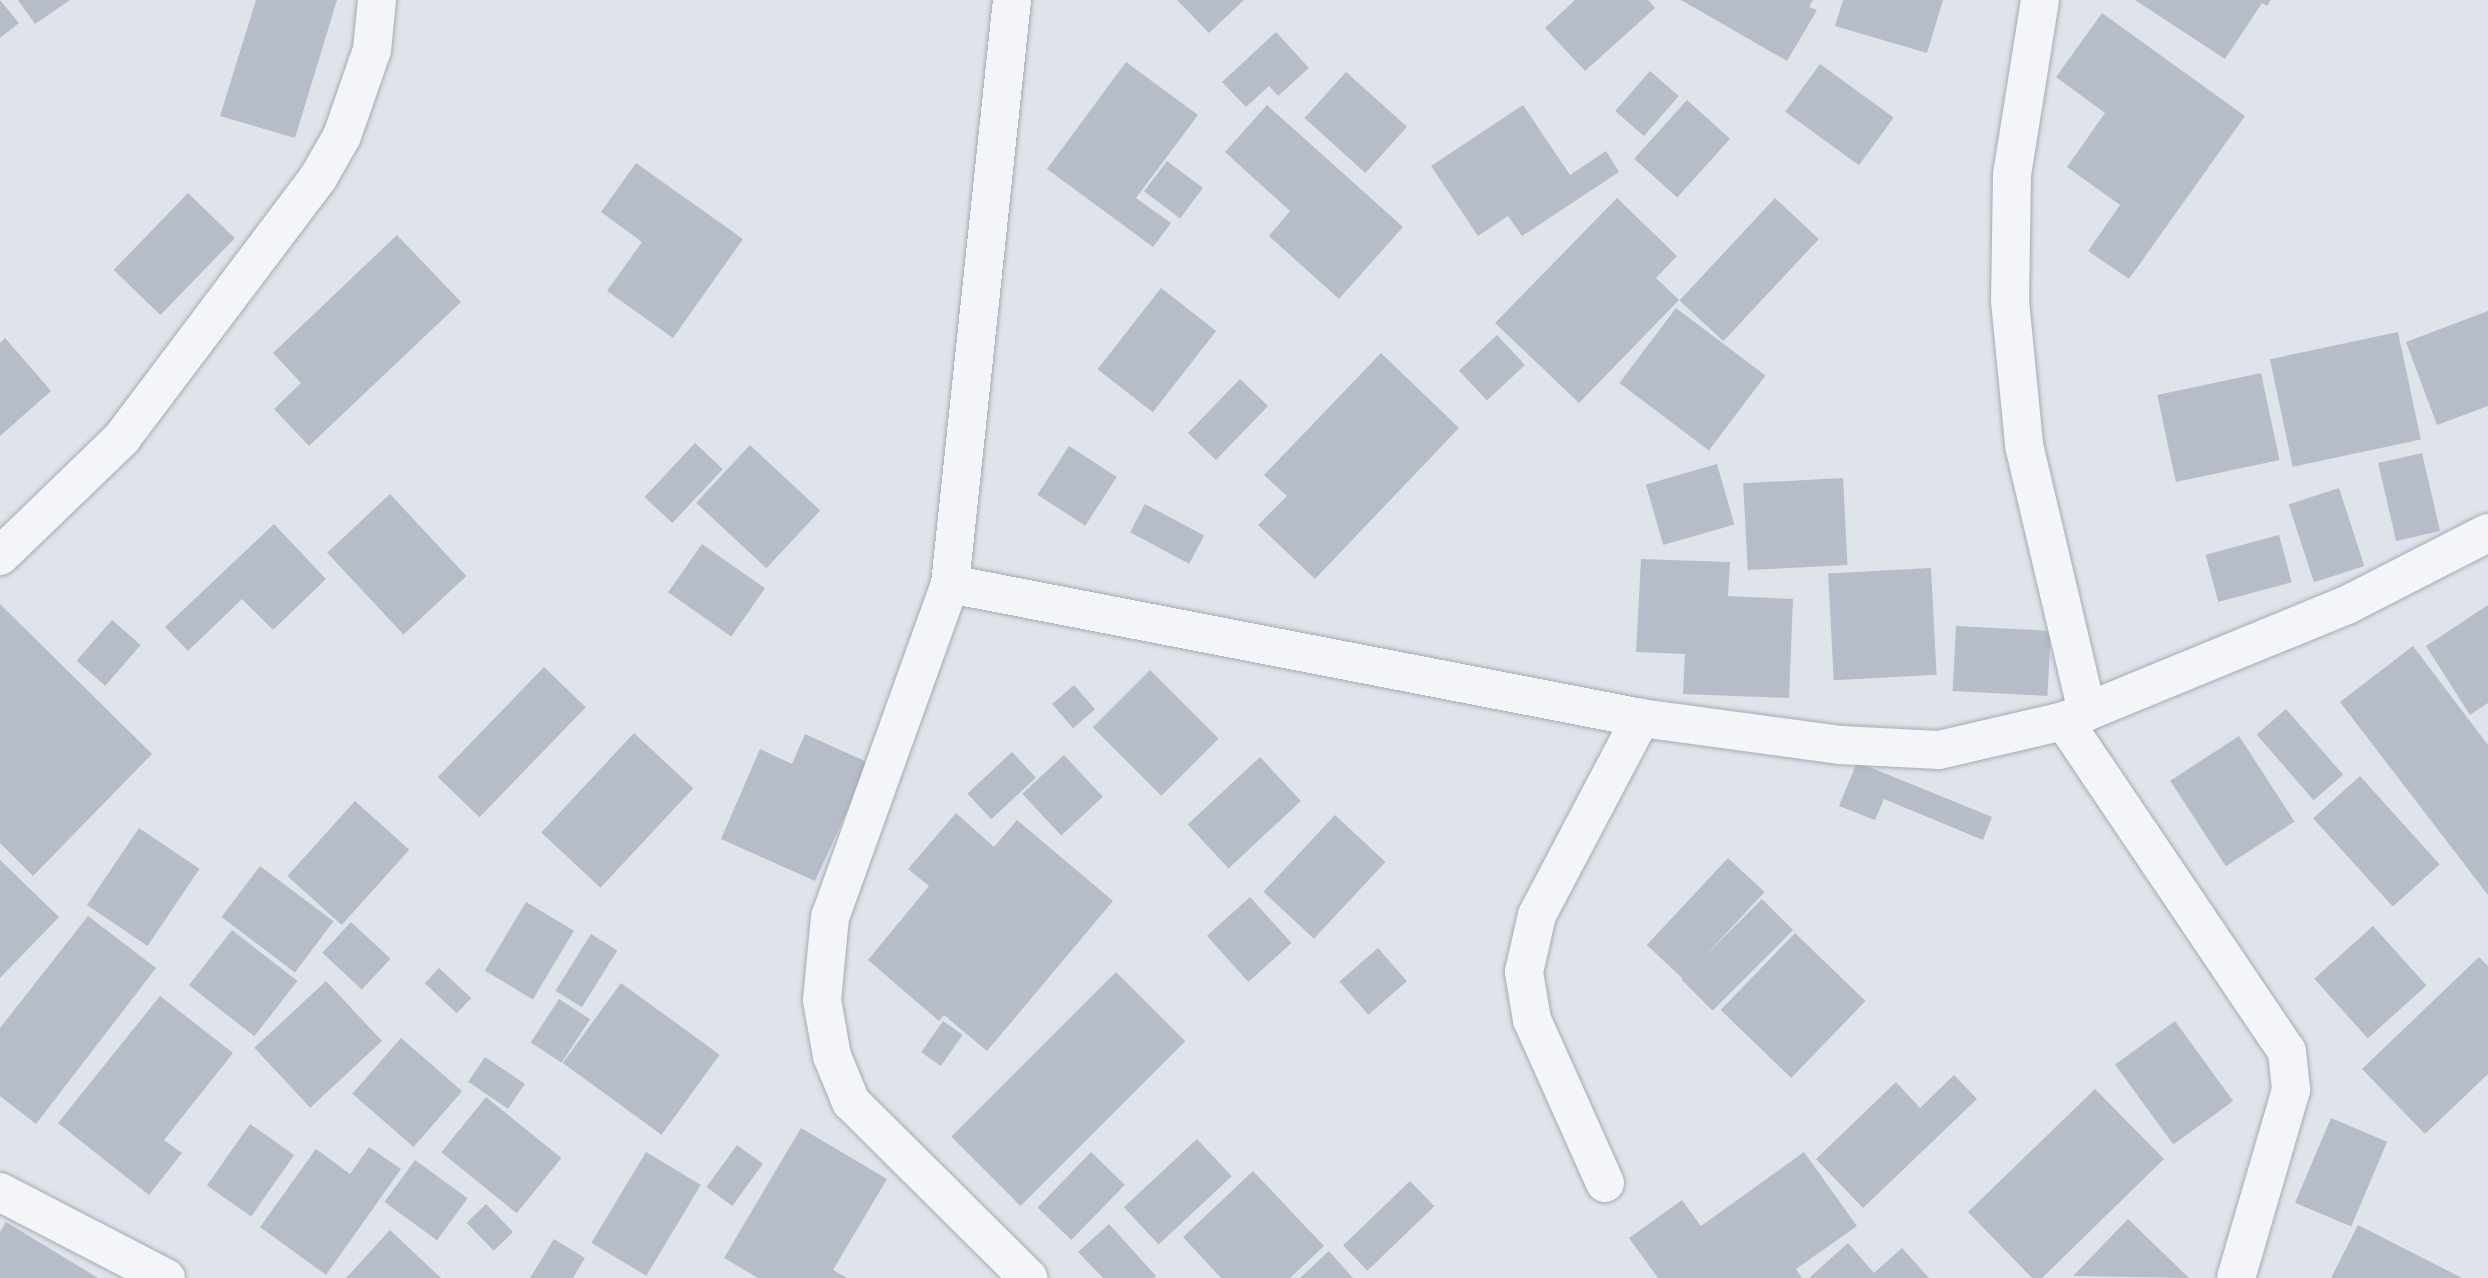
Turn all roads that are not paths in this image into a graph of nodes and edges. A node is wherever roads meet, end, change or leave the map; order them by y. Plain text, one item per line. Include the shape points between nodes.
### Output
1 (377, 0) edge
2 (1012, 0) edge
3 (2040, 0) edge
4 (2488, 533) edge
5 (0, 556) edge
6 (950, 584) junction
7 (2075, 716) junction
8 (1641, 718) junction
9 (1605, 1182) dead end
10 (0, 1192) edge
11 (166, 1278) edge
12 (1028, 1278) edge
13 (2236, 1278) edge

1 - 5 street via 372,50 342,136 318,178 122,438
2 - 6 street
3 - 7 street via 2012,175 2010,301 2024,445
4 - 7 street via 2347,605
6 - 8 street
6 - 12 street via 830,917 822,1000 832,1056 850,1102
7 - 8 street via 1939,750 1841,745
7 - 13 street via 2287,1051 2291,1090
8 - 9 street via 1537,915 1524,972 1532,1020
10 - 11 street

